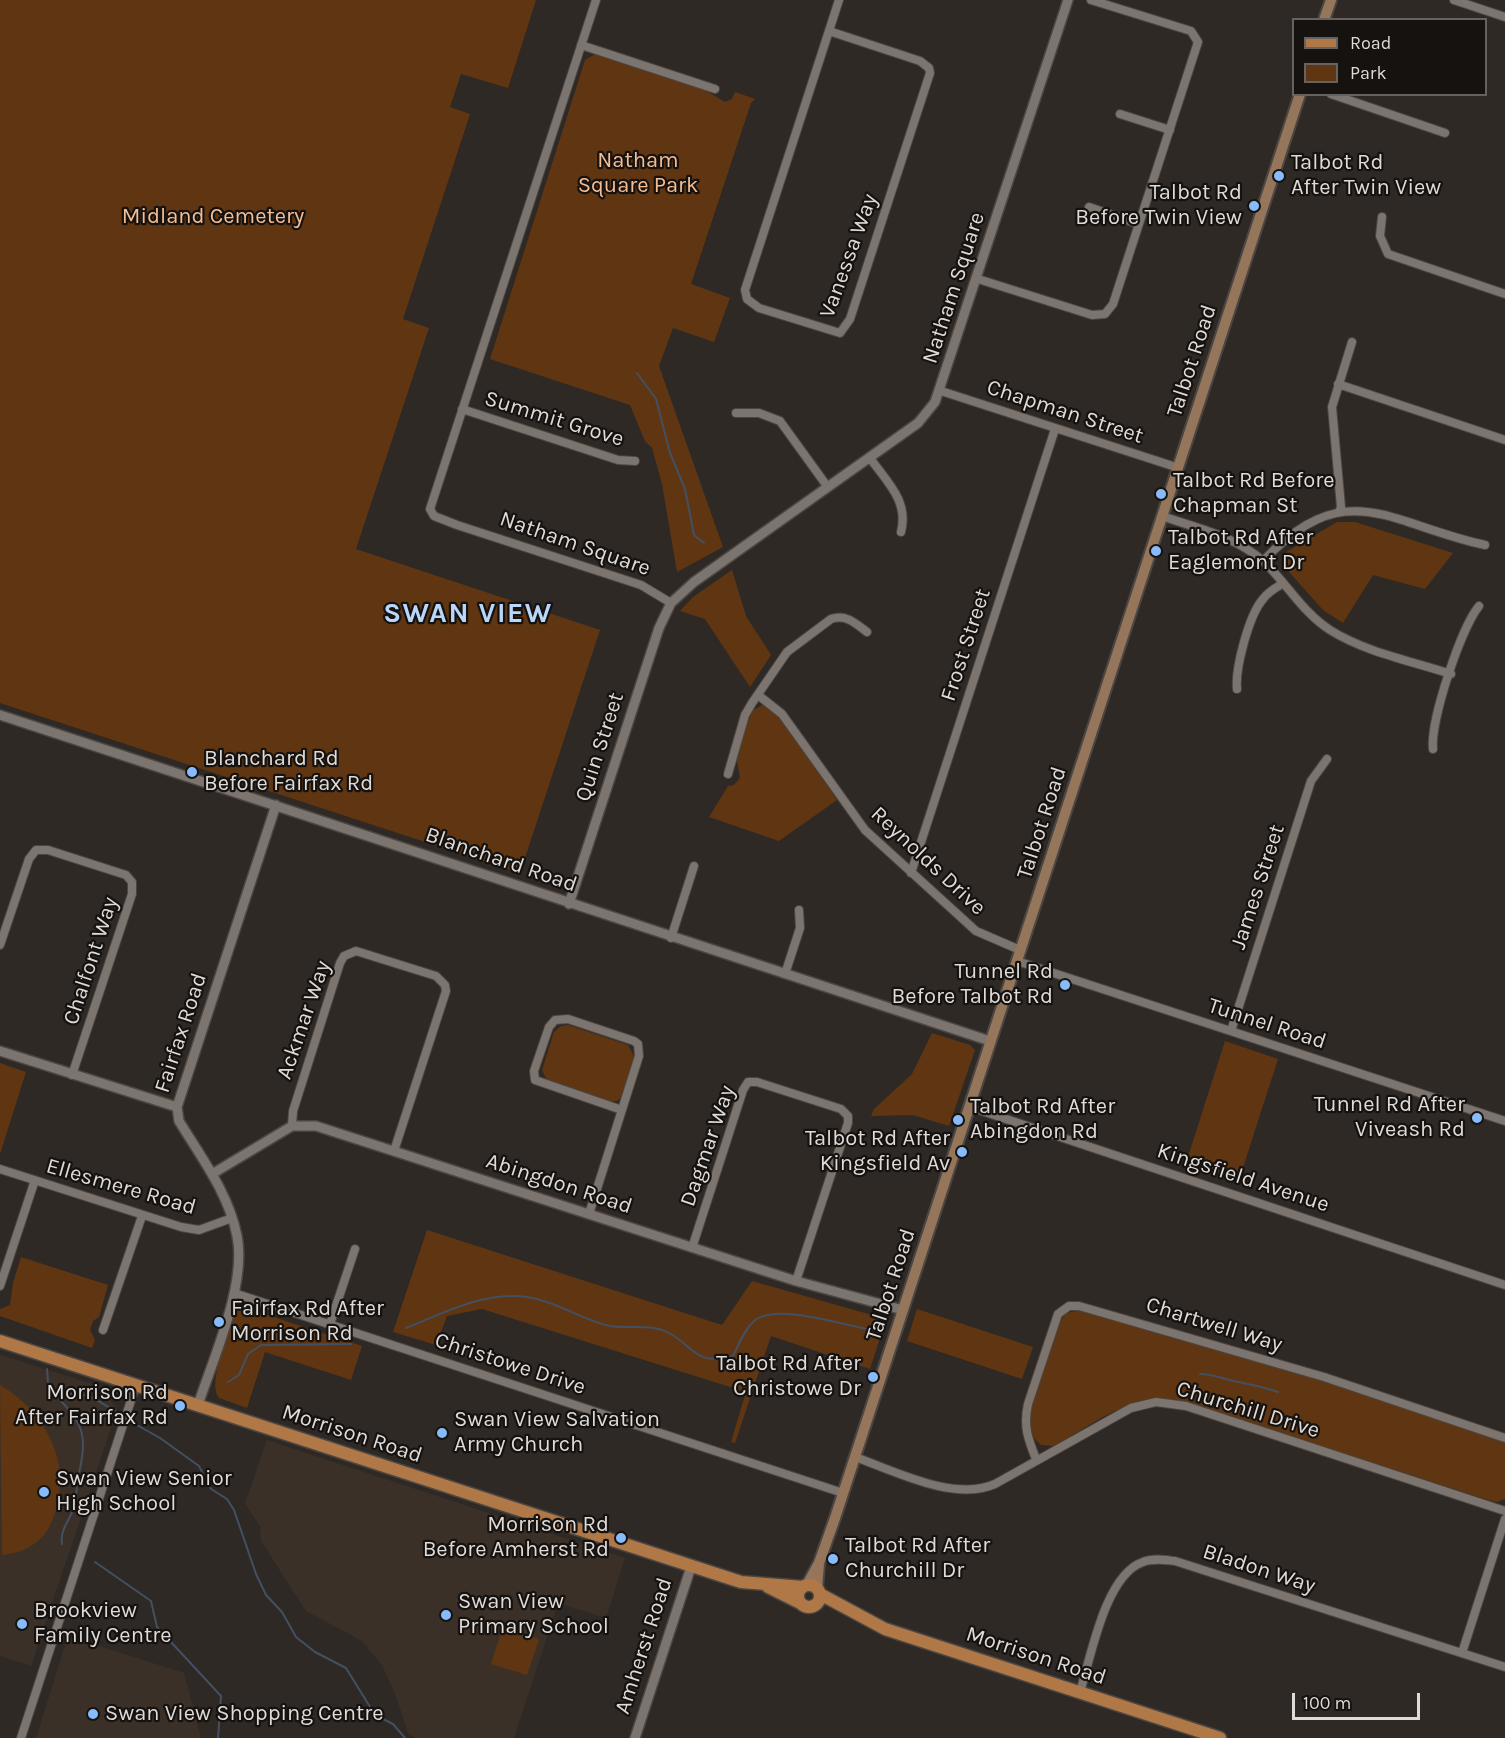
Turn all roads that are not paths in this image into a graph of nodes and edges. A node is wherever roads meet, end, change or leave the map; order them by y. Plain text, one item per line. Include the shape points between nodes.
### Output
1 (596, 0) edge
2 (839, 0) edge
3 (1068, 0) edge
4 (1091, 0) edge
5 (1330, 0) edge
6 (1454, 0) edge
7 (1505, 17) edge
8 (1325, 18) edge
9 (829, 31) junction
10 (581, 45) junction
11 (715, 89) dead end
12 (1299, 96) edge
13 (1337, 96) edge
14 (1120, 114) dead end
15 (1170, 130) junction
16 (1445, 133) dead end
17 (1089, 207) dead end
18 (1382, 217) dead end
19 (1138, 224) junction
20 (978, 279) junction
21 (1505, 294) edge
22 (1352, 342) dead end
23 (1338, 384) junction
24 (941, 391) junction
25 (462, 409) junction
26 (736, 413) dead end
27 (1055, 429) junction
28 (1505, 440) edge
29 (870, 458) junction
30 (635, 461) dead end
31 (1179, 468) junction
32 (827, 486) junction
33 (1339, 512) junction
34 (1162, 516) junction
35 (901, 532) dead end
36 (1485, 545) dead end
37 (1263, 561) junction
38 (1282, 584) junction
39 (671, 603) junction
40 (1479, 606) dead end
41 (867, 632) dead end
42 (1451, 674) junction
43 (1237, 689) dead end
44 (758, 695) junction
45 (0, 716) edge
46 (1432, 749) dead end
47 (1327, 759) dead end
48 (728, 774) dead end
49 (276, 805) junction
50 (694, 866) dead end
51 (911, 873) junction
52 (569, 904) junction
53 (798, 910) dead end
54 (671, 938) junction
55 (0, 945) edge
56 (1019, 956) junction
57 (785, 974) junction
58 (1231, 1031) junction
59 (990, 1041) junction
60 (0, 1051) edge
61 (72, 1075) junction
62 (177, 1107) junction
63 (970, 1107) junction
64 (622, 1110) junction
65 (1505, 1121) edge
66 (292, 1126) junction
67 (394, 1151) junction
68 (0, 1169) edge
69 (212, 1174) junction
70 (34, 1180) junction
71 (589, 1214) junction
72 (142, 1216) junction
73 (232, 1218) junction
74 (692, 1248) junction
75 (355, 1249) dead end
76 (796, 1281) junction
77 (1505, 1285) edge
78 (0, 1286) edge
79 (234, 1293) junction
80 (903, 1310) junction
81 (330, 1324) junction
82 (103, 1330) dead end
83 (0, 1341) edge
84 (136, 1385) junction
85 (198, 1405) junction
86 (1505, 1438) edge
87 (855, 1457) junction
88 (1036, 1459) junction
89 (843, 1493) junction
90 (1505, 1511) edge
91 (1505, 1519) edge
92 (691, 1567) junction
93 (761, 1584) junction
94 (812, 1592) junction
95 (1462, 1653) junction
96 (1505, 1667) edge
97 (1080, 1692) junction
98 (21, 1738) edge
99 (635, 1738) edge
100 (1220, 1738) edge

1 - 10 street, Natham Square
2 - 9 street, Vanessa Way
3 - 20 street, Natham Square
4 - 15 street via 1196,36 1197,49
5 - 8 main road
6 - 7 street
9 - 9 street, Vanessa Way via 745,290 747,299 759,308 840,333 850,319 930,73 920,61
10 - 11 street
10 - 25 street, Natham Square
12 - 31 main road, Talbot Road
13 - 16 street
14 - 15 street
15 - 19 street
17 - 19 street
18 - 21 street via 1379,230 1383,249 1394,258
19 - 20 street via 1113,304 1105,314 1092,315
20 - 24 street, Natham Square
22 - 23 street
23 - 28 street
23 - 33 street via 1332,407
24 - 27 street, Chapman Street
24 - 29 street, Natham Square via 918,423
25 - 30 street, Summit Grove via 618,460
25 - 39 street, Natham Square via 431,504 434,516 641,585
26 - 32 street via 759,413 780,421
27 - 31 street, Chapman Street
27 - 51 street, Frost Street
29 - 32 street, Natham Square
29 - 35 street via 900,501 904,512
31 - 34 main road, Talbot Road
32 - 39 street, Natham Square
33 - 36 street via 1358,509 1380,513
33 - 37 street via 1305,525
34 - 37 street via 1216,534
34 - 56 main road, Talbot Road
37 - 38 street
38 - 42 street via 1316,620 1340,636
38 - 43 street via 1262,599 1255,613 1236,673
39 - 52 street, Quin Street
40 - 42 street via 1468,621
41 - 44 street via 845,618 831,619 788,652
42 - 46 street via 1433,730
44 - 48 street via 745,715
44 - 51 street, Reynolds Drive via 782,714 865,830
45 - 49 street, Blanchard Road
47 - 58 street, James Street via 1311,781
49 - 52 street, Blanchard Road
49 - 62 street, Fairfax Road
50 - 54 street
51 - 56 street, Reynolds Drive via 976,931
52 - 54 street, Blanchard Road
53 - 57 street via 800,928
54 - 57 street, Blanchard Road
55 - 61 street, Chalfont Way via 29,859 36,850 70,857 126,876 132,882 132,894
56 - 58 street, Tunnel Road
56 - 59 main road, Talbot Road
57 - 59 street, Blanchard Road
58 - 65 street, Tunnel Road
59 - 63 main road, Talbot Road
60 - 61 street
61 - 62 street
62 - 69 street, Fairfax Road via 179,1120
63 - 77 street, Kingsfield Avenue
63 - 80 main road, Talbot Road
64 - 64 street via 639,1056 638,1044 568,1019 555,1020 534,1071 535,1080
64 - 71 street
66 - 67 street, Abingdon Road via 316,1126
66 - 67 street, Ackmar Way via 292,1111 340,963 344,956 356,951 436,976 445,985
66 - 69 street
67 - 71 street, Abingdon Road
68 - 70 street, Ellesmere Road
69 - 73 street, Fairfax Road
70 - 72 street, Ellesmere Road
70 - 78 street
71 - 74 street, Abingdon Road
72 - 73 street, Ellesmere Road via 200,1230
72 - 82 street
73 - 79 street, Fairfax Road via 239,1250
74 - 76 street, Abingdon Road
74 - 76 street, Dagmar Way via 743,1090 748,1082 757,1082 842,1109 848,1116
75 - 81 street
76 - 80 street, Abingdon Road
79 - 81 street, Christowe Drive
79 - 85 street, Fairfax Road
80 - 87 main road, Talbot Road
81 - 89 street, Christowe Drive
83 - 84 main road, Morrison Road
84 - 85 main road, Morrison Road
84 - 98 street
85 - 92 main road, Morrison Road
86 - 88 street, Chartwell Way via 1324,1377 1079,1306 1064,1308 1058,1314 1028,1404 1026,1436
87 - 88 street, Churchill Drive via 965,1491 995,1484
87 - 89 main road, Talbot Road
88 - 90 street, Churchill Drive via 1131,1408 1166,1402
89 - 94 main road, Talbot Road
91 - 95 street
92 - 93 main road, Morrison Road
92 - 99 street, Amherst Road
93 - 94 main road, Morrison Road
93 - 94 main road, Morrison Road via 800,1603 798,1594
94 - 97 main road, Morrison Road via 885,1629
95 - 96 street, Bladon Way
95 - 97 street, Bladon Way via 1175,1561 1152,1560 1134,1566 1116,1585
97 - 100 main road, Morrison Road

